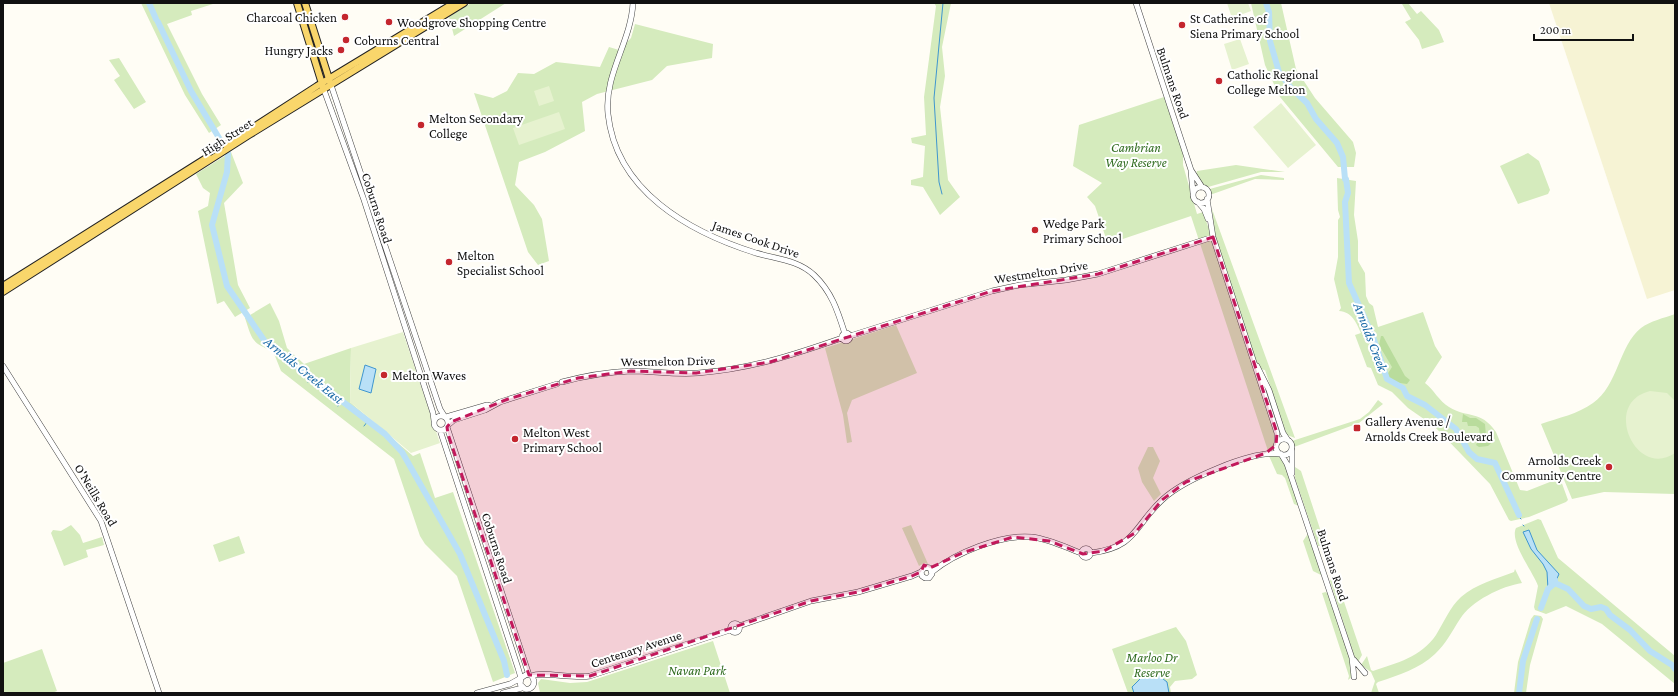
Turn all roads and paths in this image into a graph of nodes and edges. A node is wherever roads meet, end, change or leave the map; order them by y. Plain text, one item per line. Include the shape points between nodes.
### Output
1 (297, 3) edge
2 (305, 3) edge
3 (454, 3) edge
4 (464, 3) edge
5 (633, 3) edge
6 (1136, 3) edge
7 (329, 79) junction
8 (322, 83) junction
9 (331, 85) junction
10 (324, 90) junction
11 (250, 131) junction
12 (1191, 170) junction
13 (1202, 187) junction
14 (1193, 193) junction
15 (1207, 199) junction
16 (1198, 202) junction
17 (1210, 225) junction
18 (1213, 237) junction
19 (384, 238) junction
20 (376, 240) junction
21 (78, 242) junction
22 (3, 286) edge
23 (3, 292) edge
24 (846, 336) junction
25 (417, 338) junction
26 (409, 340) junction
27 (1250, 348) junction
28 (3, 366) edge
29 (5, 375) edge
30 (491, 406) junction
31 (445, 417) junction
32 (434, 421) junction
33 (447, 426) junction
34 (440, 430) junction
35 (1287, 439) junction
36 (1276, 444) junction
37 (1292, 451) junction
38 (1266, 453) junction
39 (1281, 454) junction
40 (1293, 480) junction
41 (931, 570) junction
42 (921, 574) junction
43 (510, 622) junction
44 (504, 624) junction
45 (1352, 658) junction
46 (1365, 673) dead end
47 (546, 674) junction
48 (530, 675) junction
49 (1354, 677) dead end
50 (520, 678) junction
51 (534, 684) junction
52 (524, 690) edge
53 (159, 693) edge
54 (477, 693) edge
55 (503, 693) edge
56 (535, 693) edge

1 - 8 main road, Coburns Road
2 - 7 main road, Coburns Road
3 - 7 main road, High Street
4 - 9 main road, High Street
5 - 24 street, James Cook Drive via 630,28 612,74 608,96 611,132 622,161 646,193 687,223 747,250 790,260 814,275 828,290 835,303
6 - 12 street, Bulmans Road
7 - 8 main road, High Street
7 - 9 main road, Coburns Road
8 - 10 main road, Coburns Road
8 - 11 main road, High Street
9 - 10 main road, High Street
9 - 19 street, Coburns Road
10 - 11 main road, High Street
10 - 20 street, Coburns Road
11 - 21 main road, High Street
12 - 13 street, Bulmans Road
12 - 14 street, Bulmans Road
13 - 14 street via 1196,188
13 - 15 street via 1208,192
14 - 16 street
15 - 16 street
15 - 17 street
16 - 17 street via 1204,209
17 - 18 street
18 - 24 street, Westmelton Drive via 1098,274 992,291
18 - 27 street
19 - 20 street
19 - 25 street, Coburns Road
20 - 26 street, Coburns Road
21 - 22 main road, High Street
21 - 23 main road, High Street
24 - 30 street, Westmelton Drive via 770,362 743,368 696,373 630,371 600,374 560,383
25 - 26 street
25 - 31 street, Coburns Road via 440,409
26 - 32 street, Coburns Road
27 - 35 street
27 - 36 street via 1277,433
28 - 29 street, O'Neills Road
29 - 53 street, O'Neills Road via 101,521
30 - 31 street, Westmelton Drive
30 - 33 street, Westmelton Drive via 454,420
31 - 32 street via 438,416
31 - 33 street
32 - 34 street via 436,428
33 - 34 street
33 - 43 street, Coburns Road
34 - 44 street, Coburns Road
35 - 36 street via 1282,439
35 - 37 street via 1292,444
36 - 38 street
36 - 39 street
37 - 39 street
37 - 40 street, Bulmans Road
38 - 39 street
38 - 41 street via 1186,482 1162,500 1135,534 1125,542 1104,551 1090,553 1086,548 1081,553 1049,541 1032,537 1013,537 962,553
39 - 40 street, Bulmans Road
40 - 45 street, Bulmans Road
41 - 42 street via 925,567
41 - 42 street via 928,578
42 - 47 street, Centenary Avenue via 858,592 811,601 739,626 733,623 730,630 590,676 571,678
43 - 44 street
43 - 48 street, Coburns Road
44 - 50 street, Coburns Road
45 - 46 street, Bulmans Road
45 - 49 street, Bulmans Road
47 - 48 street, Centenary Avenue
47 - 51 street
48 - 50 street
48 - 51 street
50 - 52 street
50 - 54 street via 510,684
51 - 52 street
51 - 56 street
52 - 55 street

